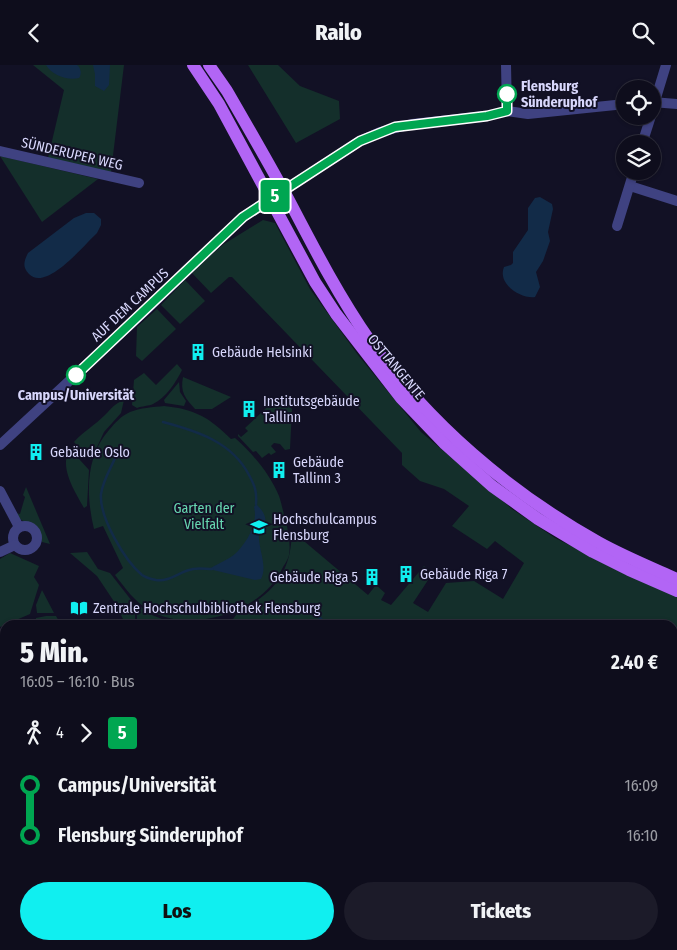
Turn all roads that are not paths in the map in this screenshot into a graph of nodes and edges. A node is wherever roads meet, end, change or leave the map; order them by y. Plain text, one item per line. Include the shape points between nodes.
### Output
1 (193, 65) edge
2 (209, 65) edge
3 (506, 65) edge
4 (666, 65) edge
5 (661, 80) edge
6 (677, 103) edge
7 (661, 104) edge
8 (616, 105) edge
9 (507, 111) junction
10 (0, 151) edge
11 (632, 180) edge
12 (139, 183) dead end
13 (630, 186) junction
14 (284, 190) junction
15 (271, 198) junction
16 (677, 201) edge
17 (617, 226) dead end
18 (0, 445) edge
19 (0, 491) edge
20 (19, 527) junction
21 (14, 545) junction
22 (0, 552) edge
23 (677, 579) edge
24 (677, 591) edge

1 - 15 main road, OSTTANGENTE via 219,104
2 - 14 main road, OSTTANGENTE
3 - 9 street
4 - 5 street
6 - 7 street
8 - 9 street via 528,114
9 - 14 street via 412,124 380,132 360,141
10 - 12 street, SÜNDERUPER WEG
11 - 13 street
13 - 16 street
13 - 17 street
14 - 15 street, AUF DEM CAMPUS
14 - 23 main road, OSTTANGENTE via 330,277 370,341 410,391 452,435 500,477 545,510 599,542
15 - 18 street, AUF DEM CAMPUS via 243,217
15 - 24 main road, OSTTANGENTE via 315,282 336,314 401,398 445,443 492,486 538,519 593,552
19 - 20 street
20 - 21 street via 14,534
20 - 21 street via 33,528 37,542 26,551
21 - 22 street

